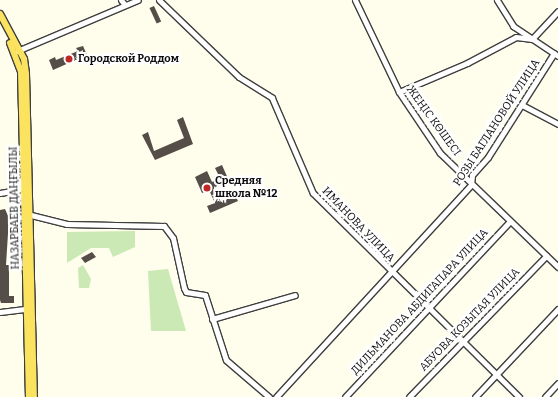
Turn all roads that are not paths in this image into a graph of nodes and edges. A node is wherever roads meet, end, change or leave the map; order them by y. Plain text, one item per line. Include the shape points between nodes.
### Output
1 (122, 0) edge
2 (138, 0) edge
3 (159, 0) edge
4 (355, 0) edge
5 (497, 0) edge
6 (125, 6) junction
7 (558, 11) edge
8 (0, 14) edge
9 (0, 22) edge
10 (532, 39) junction
11 (17, 51) junction
12 (556, 55) edge
13 (400, 92) junction
14 (522, 104) junction
15 (558, 124) edge
16 (470, 185) junction
17 (27, 188) junction
18 (0, 193) edge
19 (31, 215) junction
20 (510, 221) junction
21 (546, 256) junction
22 (558, 268) edge
23 (390, 272) junction
24 (295, 295) dead end
25 (429, 307) junction
26 (30, 308) junction
27 (558, 309) edge
28 (1, 310) edge
29 (212, 319) junction
30 (462, 343) junction
31 (496, 375) junction
32 (558, 383) edge
33 (29, 397) edge
34 (34, 397) edge
35 (269, 397) edge
36 (276, 397) edge
37 (345, 397) edge
38 (409, 397) edge
39 (475, 397) edge
40 (519, 397) edge
41 (545, 397) edge

1 - 6 street
2 - 6 street
3 - 23 street, ИМАНОВА УЛИЦА via 239,77 272,98 313,193
4 - 13 street, ЖЕҢІС КӨШЕСІ
5 - 10 street via 513,26
6 - 11 street
7 - 10 street
8 - 11 main road
9 - 11 main road, НАЗАРБАЕВ ДАҢҒЫЛЫ
10 - 12 street
10 - 13 street via 516,37 467,63
11 - 17 main road, НАЗАРБАЕВ ДАҢҒЫЛЫ via 21,71
12 - 14 street, РОЗЫ БАГЛАНОВОЙ УЛИЦА
13 - 16 street, ЖЕҢІС КӨШЕСІ via 440,153
14 - 15 street
14 - 16 street, РОЗЫ БАГЛАНОВОЙ УЛИЦА via 488,157 472,175
16 - 20 street, ЖЕҢІС КӨШЕСІ
16 - 23 street, РОЗЫ БАГЛАНОВОЙ УЛИЦА
17 - 18 street
17 - 19 main road, НАЗАРБАЕВ ДАҢҒЫЛЫ
17 - 26 main road, НАЗАРБАЕВ ДАҢҒЫЛЫ
19 - 26 main road, НАЗАРБАЕВ ДАҢҒЫЛЫ
19 - 29 street via 67,224 164,226 173,238 186,292 202,292
20 - 21 street, ЖЕҢІС КӨШЕСІ
20 - 25 street, ДИЛЬМАНОВА АБДИГАПАРА УЛИЦА
21 - 22 street, ЖЕҢІС КӨШЕСІ
21 - 30 street, АБУОВА КОЗЫТАЯ УЛИЦА
23 - 25 street, ИМАНОВА УЛИЦА
23 - 36 street, РОЗЫ БАГЛАНОВОЙ УЛИЦА
24 - 29 street
25 - 30 street, ИМАНОВА УЛИЦА
25 - 37 street, ДИЛЬМАНОВА АБДИГАПАРА УЛИЦА
26 - 28 street
26 - 33 main road, НАЗАРБАЕВ ДАҢҒЫЛЫ
26 - 34 main road, НАЗАРБАЕВ ДАҢҒЫЛЫ
27 - 31 street
29 - 35 street via 226,360
30 - 31 street, ИМАНОВА УЛИЦА
30 - 38 street, АБУОВА КОЗЫТАЯ УЛИЦА
31 - 39 street
31 - 40 street, ИМАНОВА УЛИЦА
32 - 41 street

